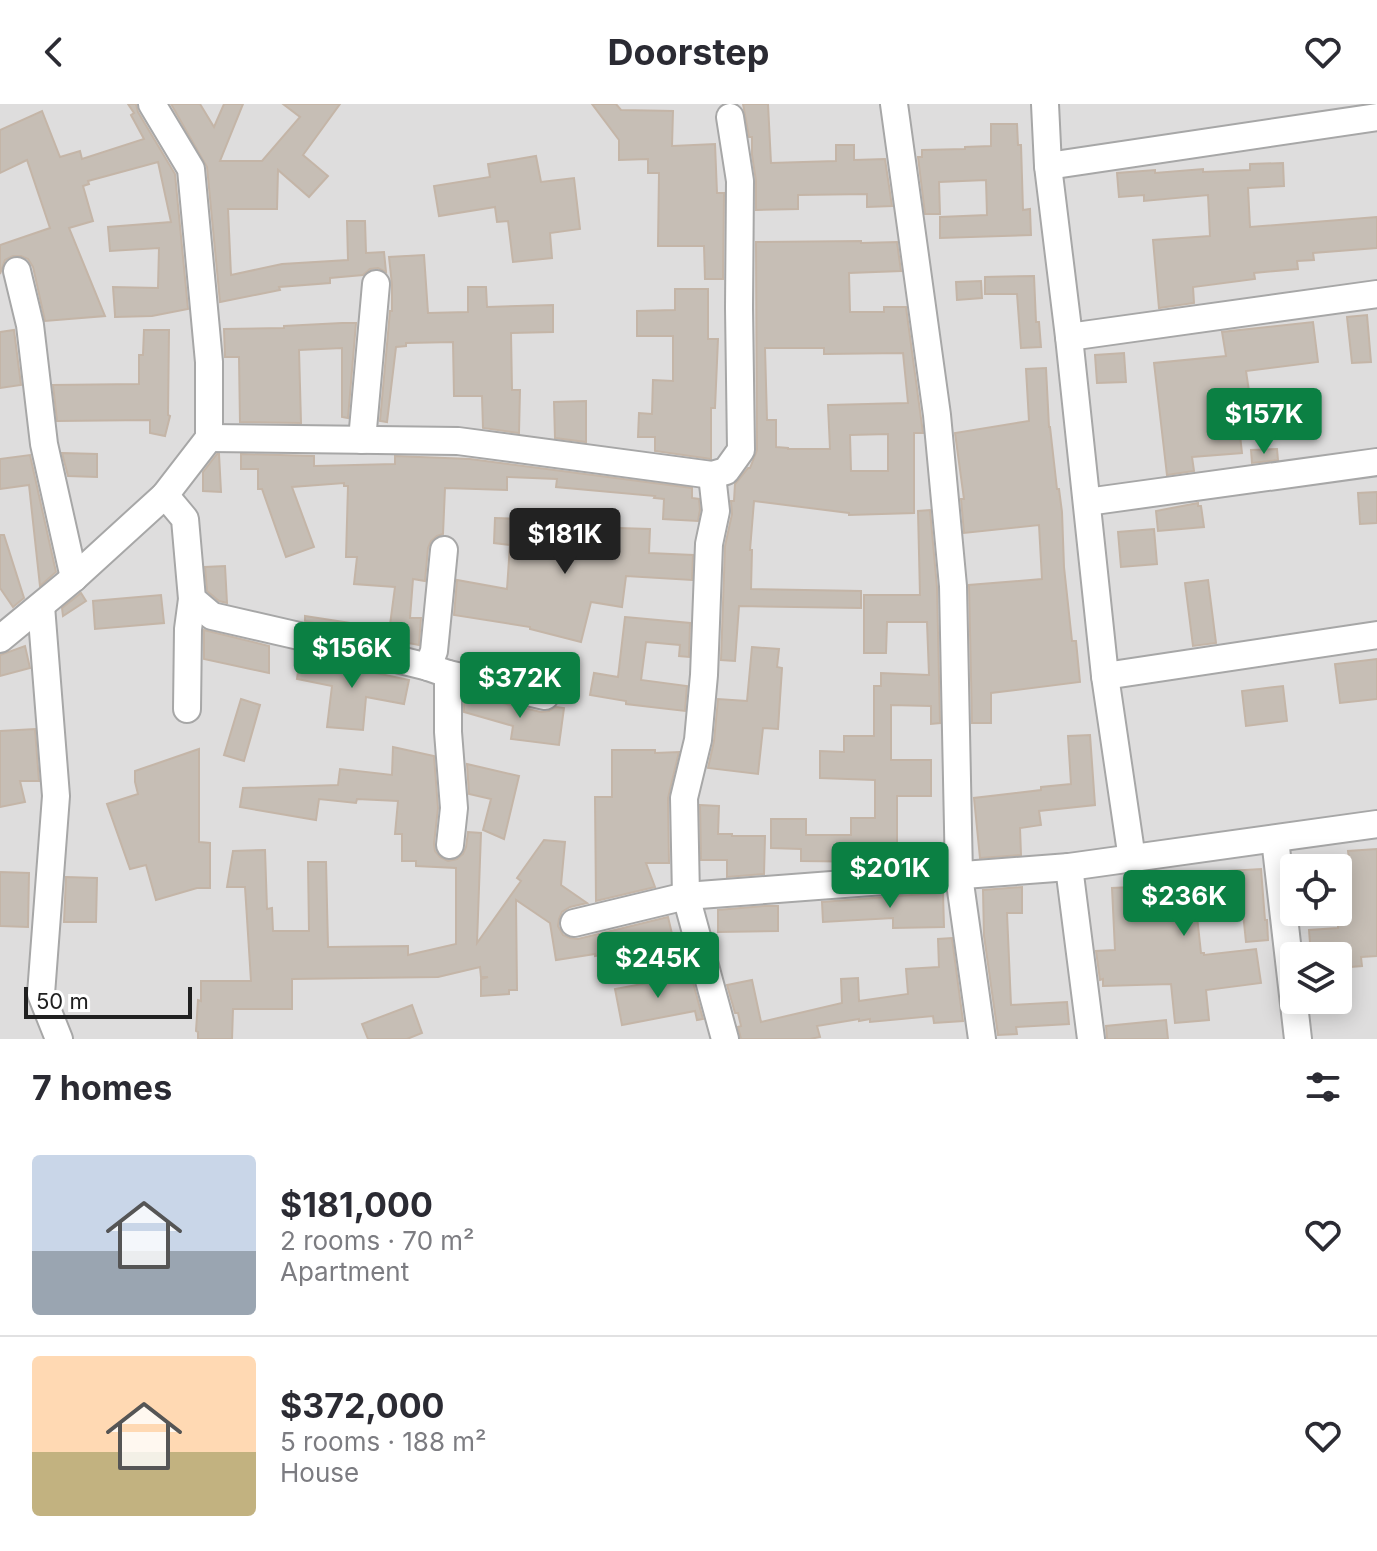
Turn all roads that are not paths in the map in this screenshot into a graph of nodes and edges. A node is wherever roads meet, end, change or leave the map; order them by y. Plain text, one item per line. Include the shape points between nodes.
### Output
1 (152, 104) edge
2 (894, 104) edge
3 (1045, 104) edge
4 (730, 117) dead end
5 (1377, 117) edge
6 (1048, 166) junction
7 (17, 271) dead end
8 (376, 284) dead end
9 (1377, 294) edge
10 (1069, 337) junction
11 (209, 438) junction
12 (362, 440) junction
13 (1377, 462) edge
14 (712, 475) junction
15 (165, 495) junction
16 (1087, 502) junction
17 (444, 550) dead end
18 (74, 578) junction
19 (192, 599) junction
20 (41, 606) junction
21 (3, 628) edge
22 (1377, 635) edge
23 (438, 670) junction
24 (1105, 676) junction
25 (545, 696) dead end
26 (187, 709) dead end
27 (1377, 824) edge
28 (1275, 839) junction
29 (450, 845) dead end
30 (1132, 859) junction
31 (1069, 867) junction
32 (959, 876) junction
33 (686, 896) junction
34 (574, 923) dead end
35 (59, 1039) edge
36 (725, 1039) edge
37 (982, 1039) edge
38 (1091, 1039) edge
39 (1298, 1039) edge

1 - 11 street via 191,169 209,362
2 - 32 street via 937,415 953,586
3 - 6 street
4 - 14 street via 740,181 741,450 726,471
5 - 6 street
6 - 10 street
7 - 18 street via 30,325 44,444
8 - 12 street
9 - 10 street
10 - 16 street
11 - 12 street
11 - 15 street
12 - 14 street via 458,441
13 - 16 street
14 - 33 street via 716,511 709,544 704,675 698,740 684,798
15 - 18 street
15 - 19 street via 185,519
16 - 24 street
17 - 23 street via 434,651
18 - 20 street
19 - 23 street via 212,616
19 - 26 street
20 - 21 street
20 - 35 street via 56,796 41,994
22 - 24 street
23 - 25 street
23 - 29 street via 454,808
24 - 30 street
27 - 28 street
28 - 30 street
28 - 39 street
30 - 31 street
31 - 32 street
31 - 38 street
32 - 33 street
32 - 37 street
33 - 34 street
33 - 36 street

